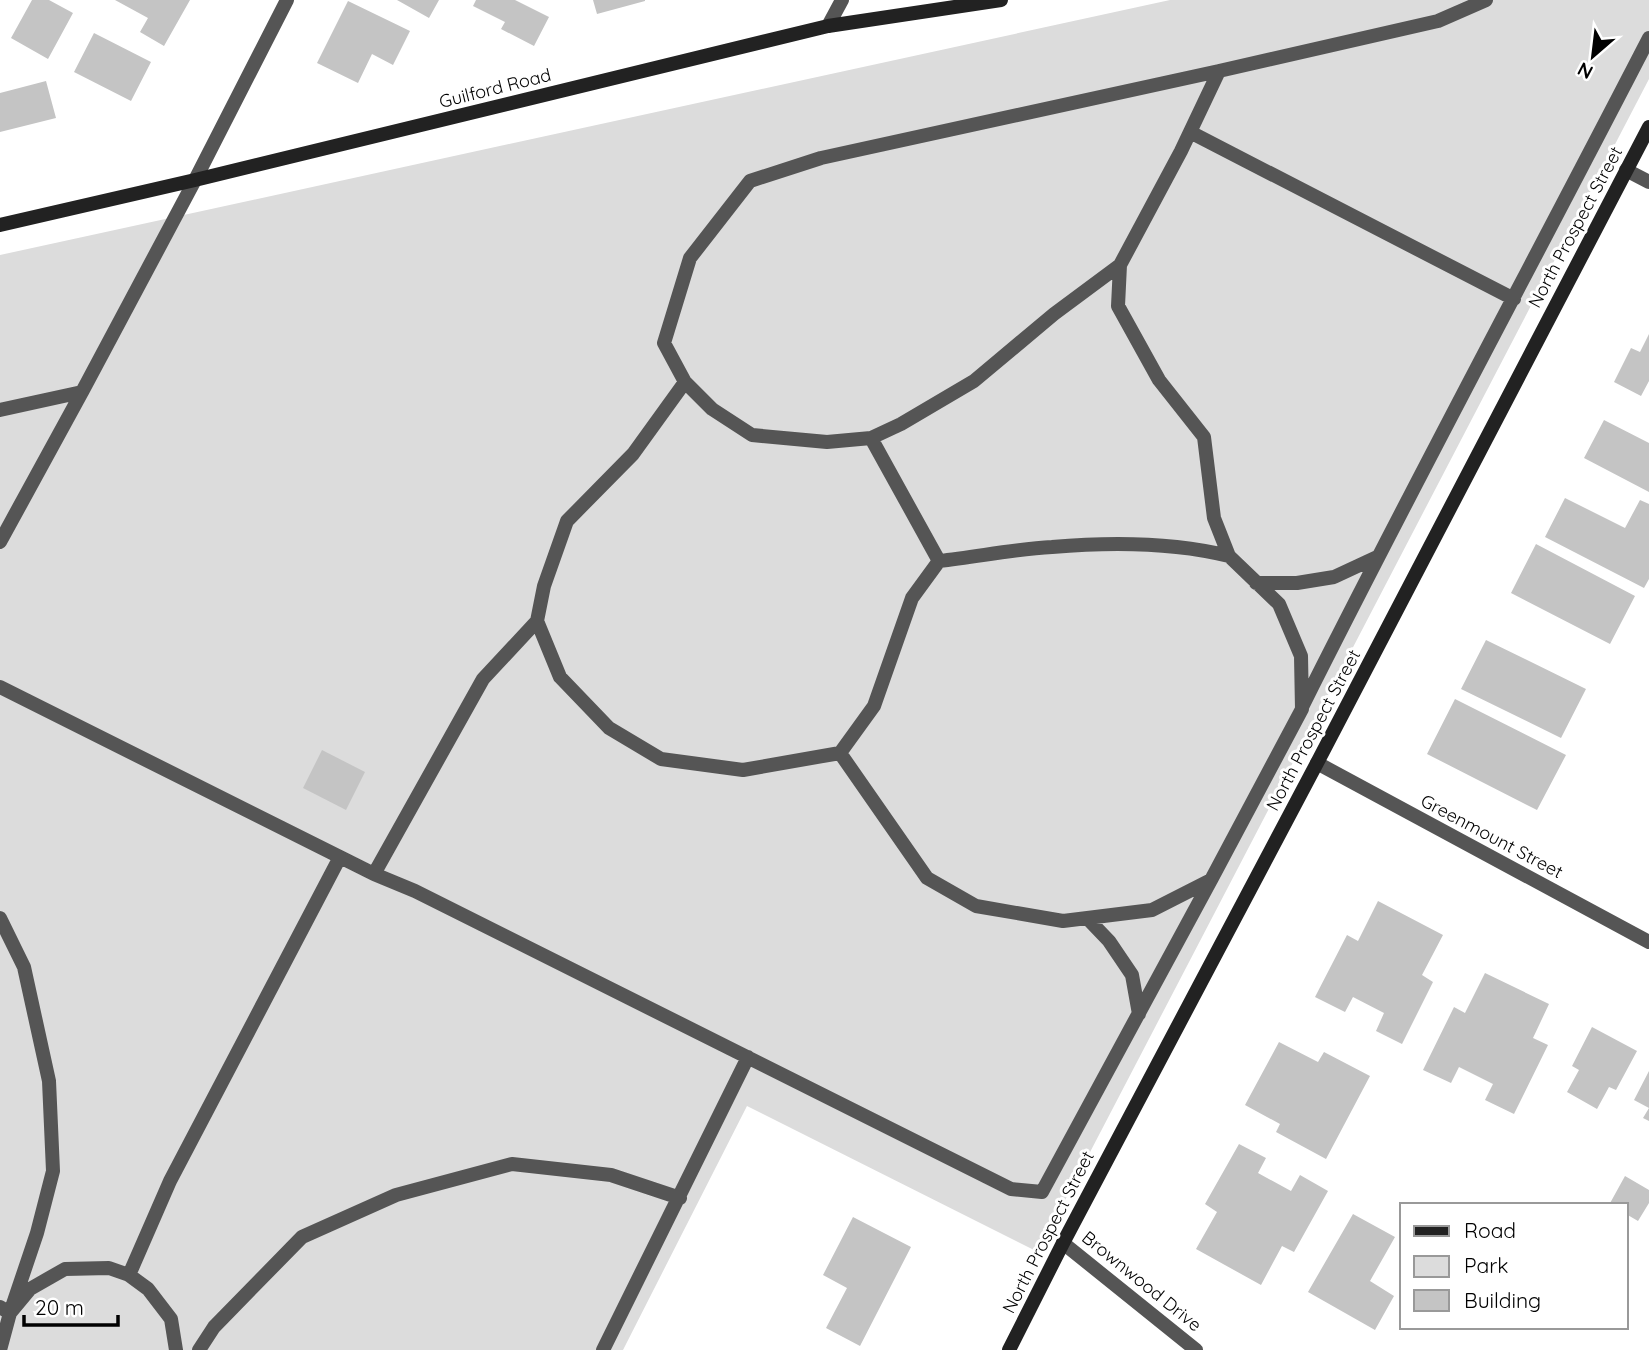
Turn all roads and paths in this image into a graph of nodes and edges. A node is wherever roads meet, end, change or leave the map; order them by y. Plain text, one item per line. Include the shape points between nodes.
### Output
1 (287, 0) edge
2 (842, 0) edge
3 (1001, 0) edge
4 (1486, 0) edge
5 (828, 26) junction
6 (1649, 38) edge
7 (1219, 71) junction
8 (1649, 127) edge
9 (1190, 132) junction
10 (1626, 170) junction
11 (195, 180) junction
12 (1649, 182) edge
13 (0, 225) edge
14 (1121, 265) junction
15 (1514, 299) junction
16 (685, 382) junction
17 (82, 392) junction
18 (0, 410) edge
19 (872, 438) junction
20 (0, 542) edge
21 (1228, 556) junction
22 (1377, 557) junction
23 (939, 561) junction
24 (1256, 583) junction
25 (537, 621) junction
26 (0, 687) edge
27 (1302, 709) junction
28 (840, 753) junction
29 (1317, 763) junction
30 (340, 858) junction
31 (374, 874) junction
32 (1211, 880) junction
33 (0, 918) edge
34 (1087, 918) junction
35 (1649, 942) edge
36 (1139, 1014) junction
37 (748, 1057) junction
38 (680, 1198) junction
39 (1063, 1243) junction
40 (129, 1275) junction
41 (5, 1310) edge
42 (0, 1348) edge
43 (176, 1350) edge
44 (199, 1350) edge
45 (603, 1350) edge
46 (1009, 1350) edge
47 (1196, 1350) edge

1 - 11 street
2 - 5 street
3 - 5 street, Guilford Road
4 - 7 street via 1438,20
5 - 11 street, Guilford Road
6 - 15 street
7 - 9 street
7 - 16 street via 821,158 750,181 690,258 664,343
8 - 10 street, North Prospect Street
9 - 14 street
9 - 15 street
10 - 12 street
10 - 29 street, North Prospect Street
11 - 13 street, Guilford Road
11 - 17 street
14 - 19 street via 974,381
14 - 21 street via 1118,306 1159,380 1205,437 1213,518
15 - 22 street
16 - 19 street via 712,409 752,435 827,442
16 - 25 street via 633,454 567,521
17 - 18 street
17 - 20 street
19 - 23 street
21 - 23 street via 1195,548 1103,546 1051,547
21 - 24 street
22 - 24 street via 1334,577
22 - 27 street
23 - 28 street via 912,598 874,706
24 - 27 street via 1279,604 1301,656
25 - 28 street via 559,677 609,727 661,759 743,770
25 - 31 street via 483,679
26 - 30 street
27 - 32 street
28 - 34 street via 927,878 976,906 1063,921
29 - 35 street, Greenmount Street
29 - 39 street, North Prospect Street
30 - 31 street
30 - 40 street via 170,1181
31 - 37 street
32 - 34 street via 1152,910
32 - 36 street
33 - 41 street via 24,967 49,1081 53,1171 37,1233
34 - 36 street via 1132,975
36 - 37 street via 1042,1192 1011,1189
37 - 38 street
38 - 44 street via 611,1175 512,1164 396,1195 302,1237 214,1327
38 - 45 street
39 - 46 street, North Prospect Street
39 - 47 street, Brownwood Drive
40 - 41 street via 109,1268 65,1269
40 - 43 street via 148,1289 171,1319
41 - 42 street

